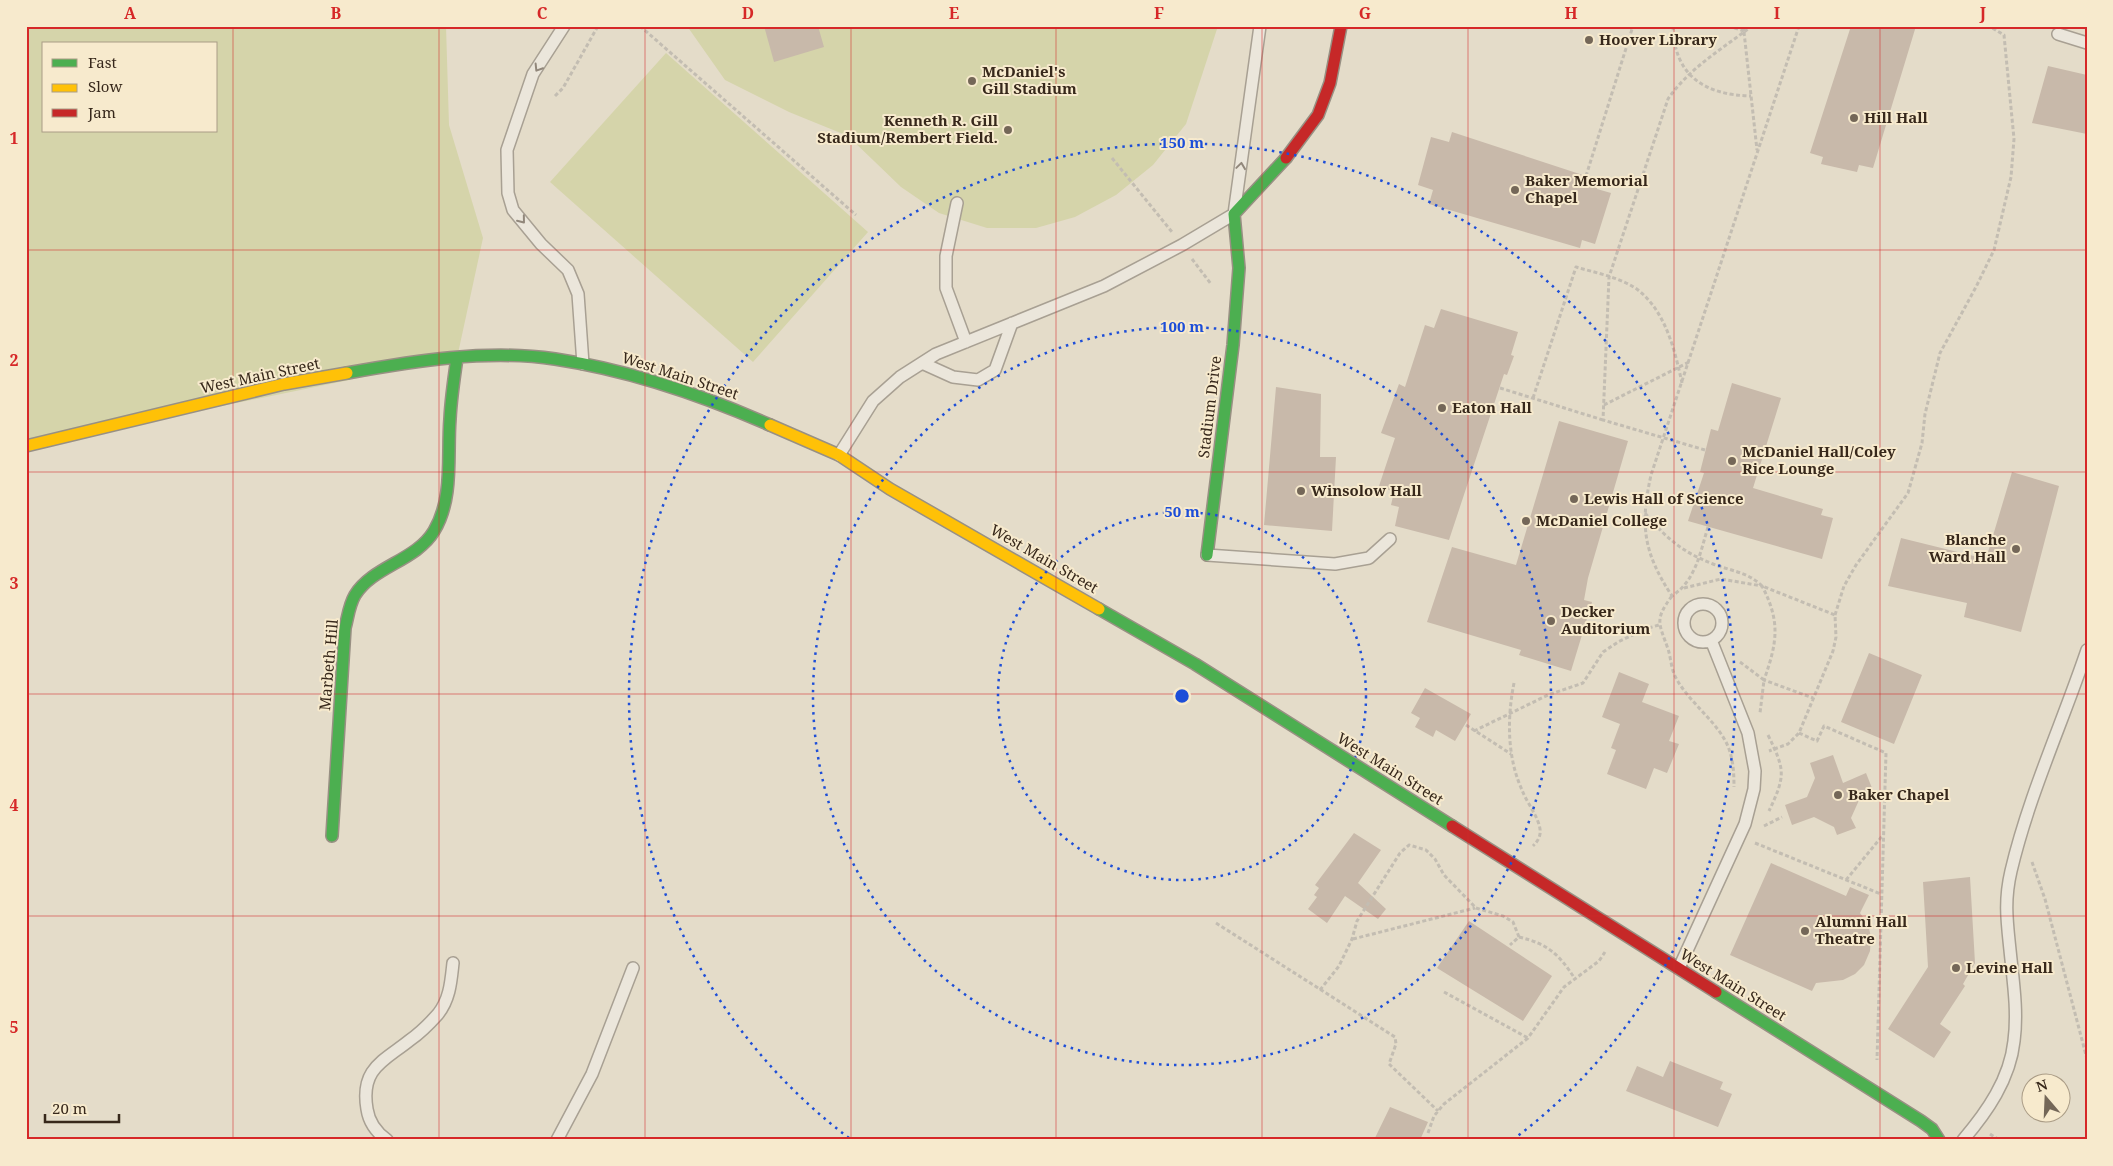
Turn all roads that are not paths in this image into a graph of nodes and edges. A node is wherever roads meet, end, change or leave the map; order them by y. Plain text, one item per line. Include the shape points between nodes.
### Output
1 (564, 26) edge
2 (1260, 26) edge
3 (1341, 26) edge
4 (2058, 34) dead end
5 (2087, 43) edge
6 (957, 203) dead end
7 (1234, 214) junction
8 (1012, 323) junction
9 (966, 342) junction
10 (456, 358) junction
11 (922, 363) junction
12 (583, 364) junction
13 (26, 446) edge
14 (839, 455) junction
15 (1390, 539) dead end
16 (1207, 555) joint
17 (1711, 640) dead end
18 (2087, 650) edge
19 (332, 836) dead end
20 (453, 963) dead end
21 (632, 968) dead end
22 (1679, 968) junction
23 (387, 1140) edge
24 (557, 1140) edge
25 (1939, 1140) edge
26 (1963, 1140) edge

1 -> 12 lane via 533,74 507,150 508,193 513,210 568,270 578,294
7 -> 2 lane
3 - 7 street via 1330,83 1318,116 1282,163
4 - 5 lane
6 - 9 lane via 946,256 946,288
7 - 8 lane via 1104,286
7 - 16 street, Stadium Drive via 1239,268 1233,345
8 - 9 lane
8 - 11 lane via 995,370 978,380 953,377
9 - 11 lane
10 - 12 street, West Main Street via 502,356
10 - 13 street, West Main Street via 397,364 284,384
10 - 19 street, Marbeth Hill via 440,519 421,547 373,578 357,592 350,606 345,628
11 - 14 lane via 873,401
12 - 14 street, West Main Street via 698,396
14 - 22 street, West Main Street via 890,489 1195,664
15 - 16 lane via 1368,558 1335,564
17 - 22 lane via 1748,733 1755,771 1754,789 1745,824
18 - 26 lane via 2032,795 2011,872 2006,905 2014,997 2014,1040 1994,1099
20 - 23 lane via 451,985 438,1013 410,1041 374,1067 368,1081 365,1101 368,1117 376,1132
21 - 24 lane via 592,1074
22 - 25 street, West Main Street via 1921,1121

